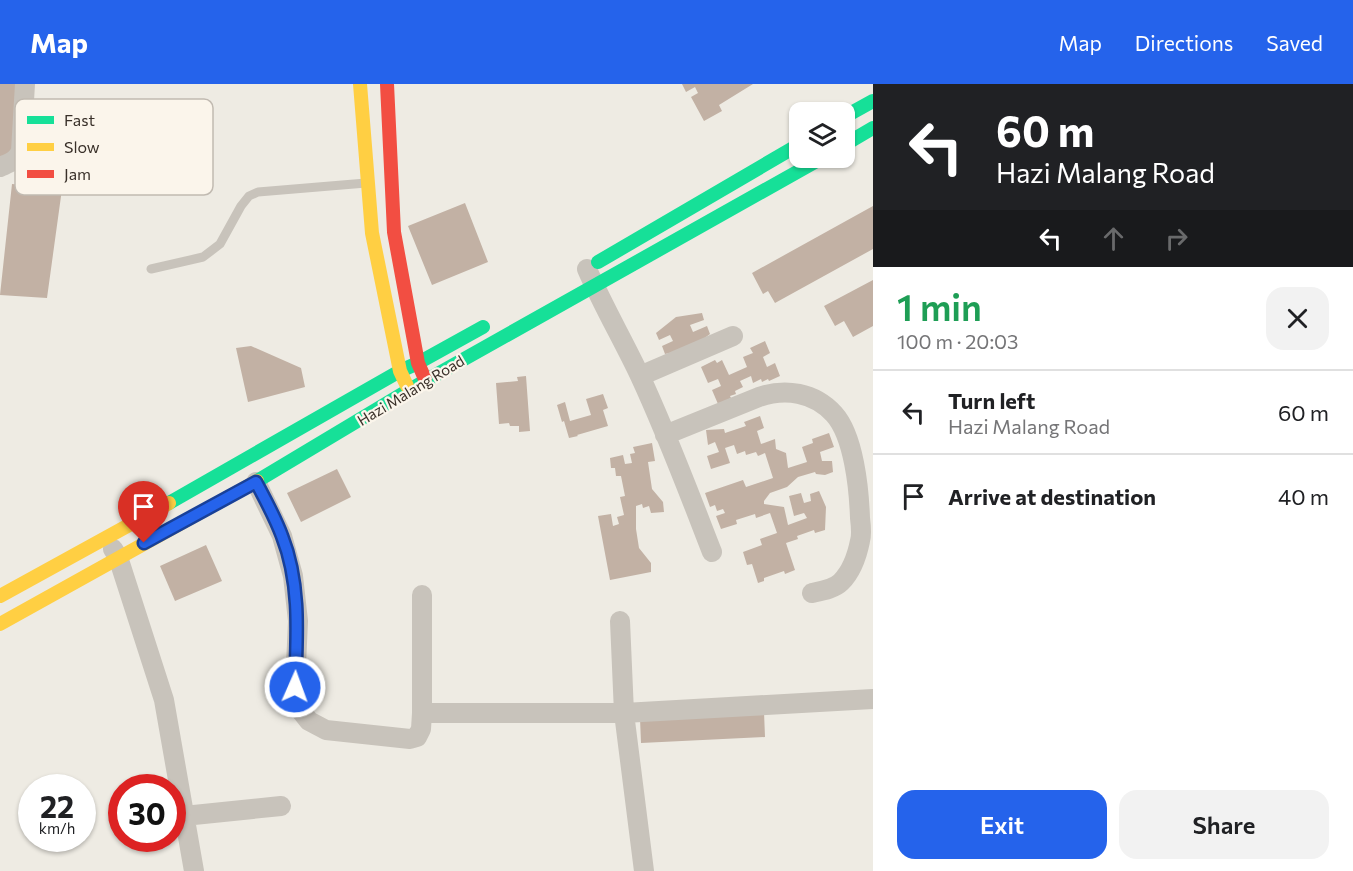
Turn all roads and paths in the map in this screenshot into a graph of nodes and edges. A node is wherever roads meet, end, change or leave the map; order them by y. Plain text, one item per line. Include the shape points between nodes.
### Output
1 (26, 84) edge
2 (360, 84) edge
3 (387, 84) edge
4 (25, 99) edge
5 (873, 100) edge
6 (855, 111) edge
7 (873, 128) edge
8 (855, 139) edge
9 (789, 151) edge
10 (15, 160) edge
11 (0, 167) edge
12 (802, 168) edge
13 (368, 183) junction
14 (151, 269) dead end
15 (586, 276) junction
16 (497, 319) dead end
17 (733, 336) dead end
18 (418, 363) junction
19 (400, 371) junction
20 (640, 376) junction
21 (426, 381) junction
22 (409, 390) junction
23 (665, 435) junction
24 (256, 482) junction
25 (108, 538) junction
26 (712, 552) dead end
27 (118, 557) junction
28 (812, 594) dead end
29 (422, 595) dead end
30 (0, 597) edge
31 (620, 621) dead end
32 (0, 624) edge
33 (873, 699) edge
34 (422, 713) junction
35 (624, 713) junction
36 (177, 774) edge
37 (280, 806) dead end
38 (186, 816) edge
39 (186, 827) edge
40 (194, 871) edge
41 (644, 871) edge

1 - 4 street
2 - 13 main road
3 - 18 main road via 394,232
5 - 6 main road
7 - 8 main road
9 - 15 main road, Hazi Malang Road
10 - 11 street
12 - 15 main road, Hazi Malang Road
13 - 14 lane via 258,192 241,206 220,244 203,257
13 - 19 main road via 372,233
15 - 20 street
15 - 21 main road, Hazi Malang Road
16 - 18 main road, Hazi Malang Road
17 - 20 street
18 - 19 main road, Hazi Malang Road
18 - 21 main road
19 - 22 main road
19 - 25 main road, Hazi Malang Road
20 - 23 street
21 - 22 main road, Hazi Malang Road
22 - 24 main road, Hazi Malang Road
23 - 26 street
23 - 28 street via 773,392 801,394 817,400 833,413 843,427 853,460 860,495 861,539 855,561 840,584
24 - 27 main road, Hazi Malang Road
24 - 34 street via 282,536 293,576 298,621 298,707 309,721 326,730 410,739 417,737 421,729
25 - 27 street
25 - 30 main road, Hazi Malang Road
27 - 32 main road, Hazi Malang Road
27 - 36 street via 164,700
29 - 34 street
31 - 35 street
33 - 35 street
34 - 35 street
35 - 41 street
37 - 38 street
39 - 40 street

